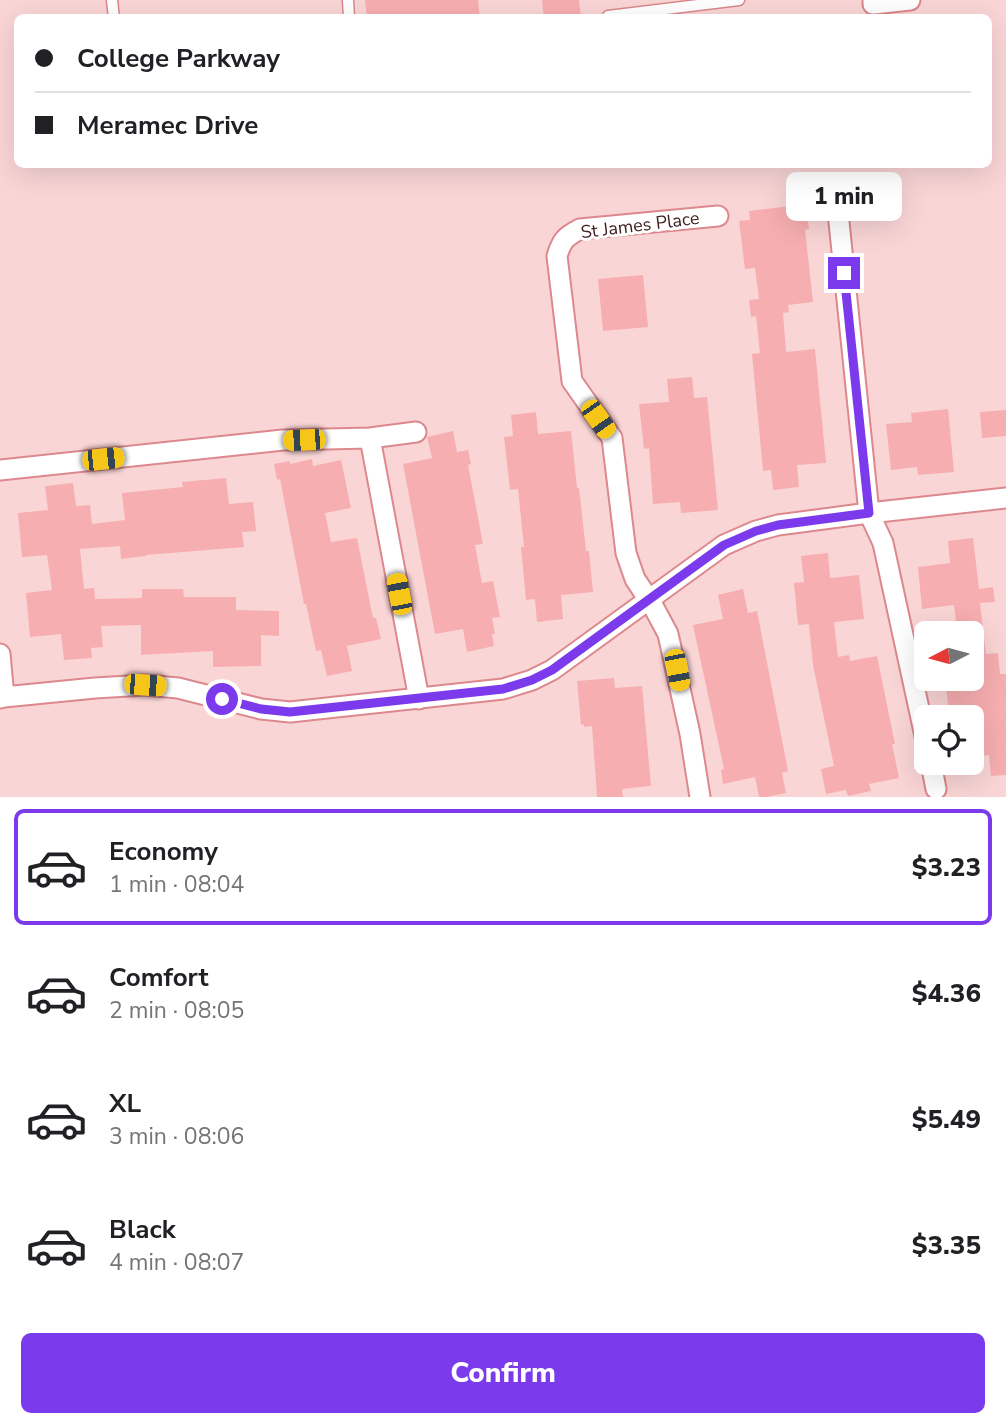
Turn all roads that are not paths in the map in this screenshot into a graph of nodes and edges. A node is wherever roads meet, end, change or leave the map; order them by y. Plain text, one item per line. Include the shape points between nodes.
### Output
1 (739, 0) edge
2 (873, 0) edge
3 (910, 0) edge
4 (624, 14) edge
5 (836, 193) dead end
6 (718, 216) dead end
7 (416, 432) dead end
8 (370, 438) junction
9 (0, 470) edge
10 (1006, 498) edge
11 (869, 513) junction
12 (648, 600) junction
13 (1, 663) edge
14 (2, 698) edge
15 (419, 699) junction
16 (918, 705) edge
17 (933, 775) edge
18 (936, 789) dead end
19 (699, 797) edge

1 - 4 lane
2 - 3 street via 873,4
5 - 11 street
6 - 12 street, St James Place via 580,229 566,237 557,256 572,381 612,438 626,553
7 - 8 street
8 - 9 street via 283,440
8 - 15 street
10 - 11 street
11 - 12 street via 756,531 724,545
11 - 16 street via 883,544
12 - 15 street via 532,680 503,689
12 - 19 street, St James Place via 668,634
13 - 14 street
14 - 15 street via 145,685 290,712
17 - 18 street

